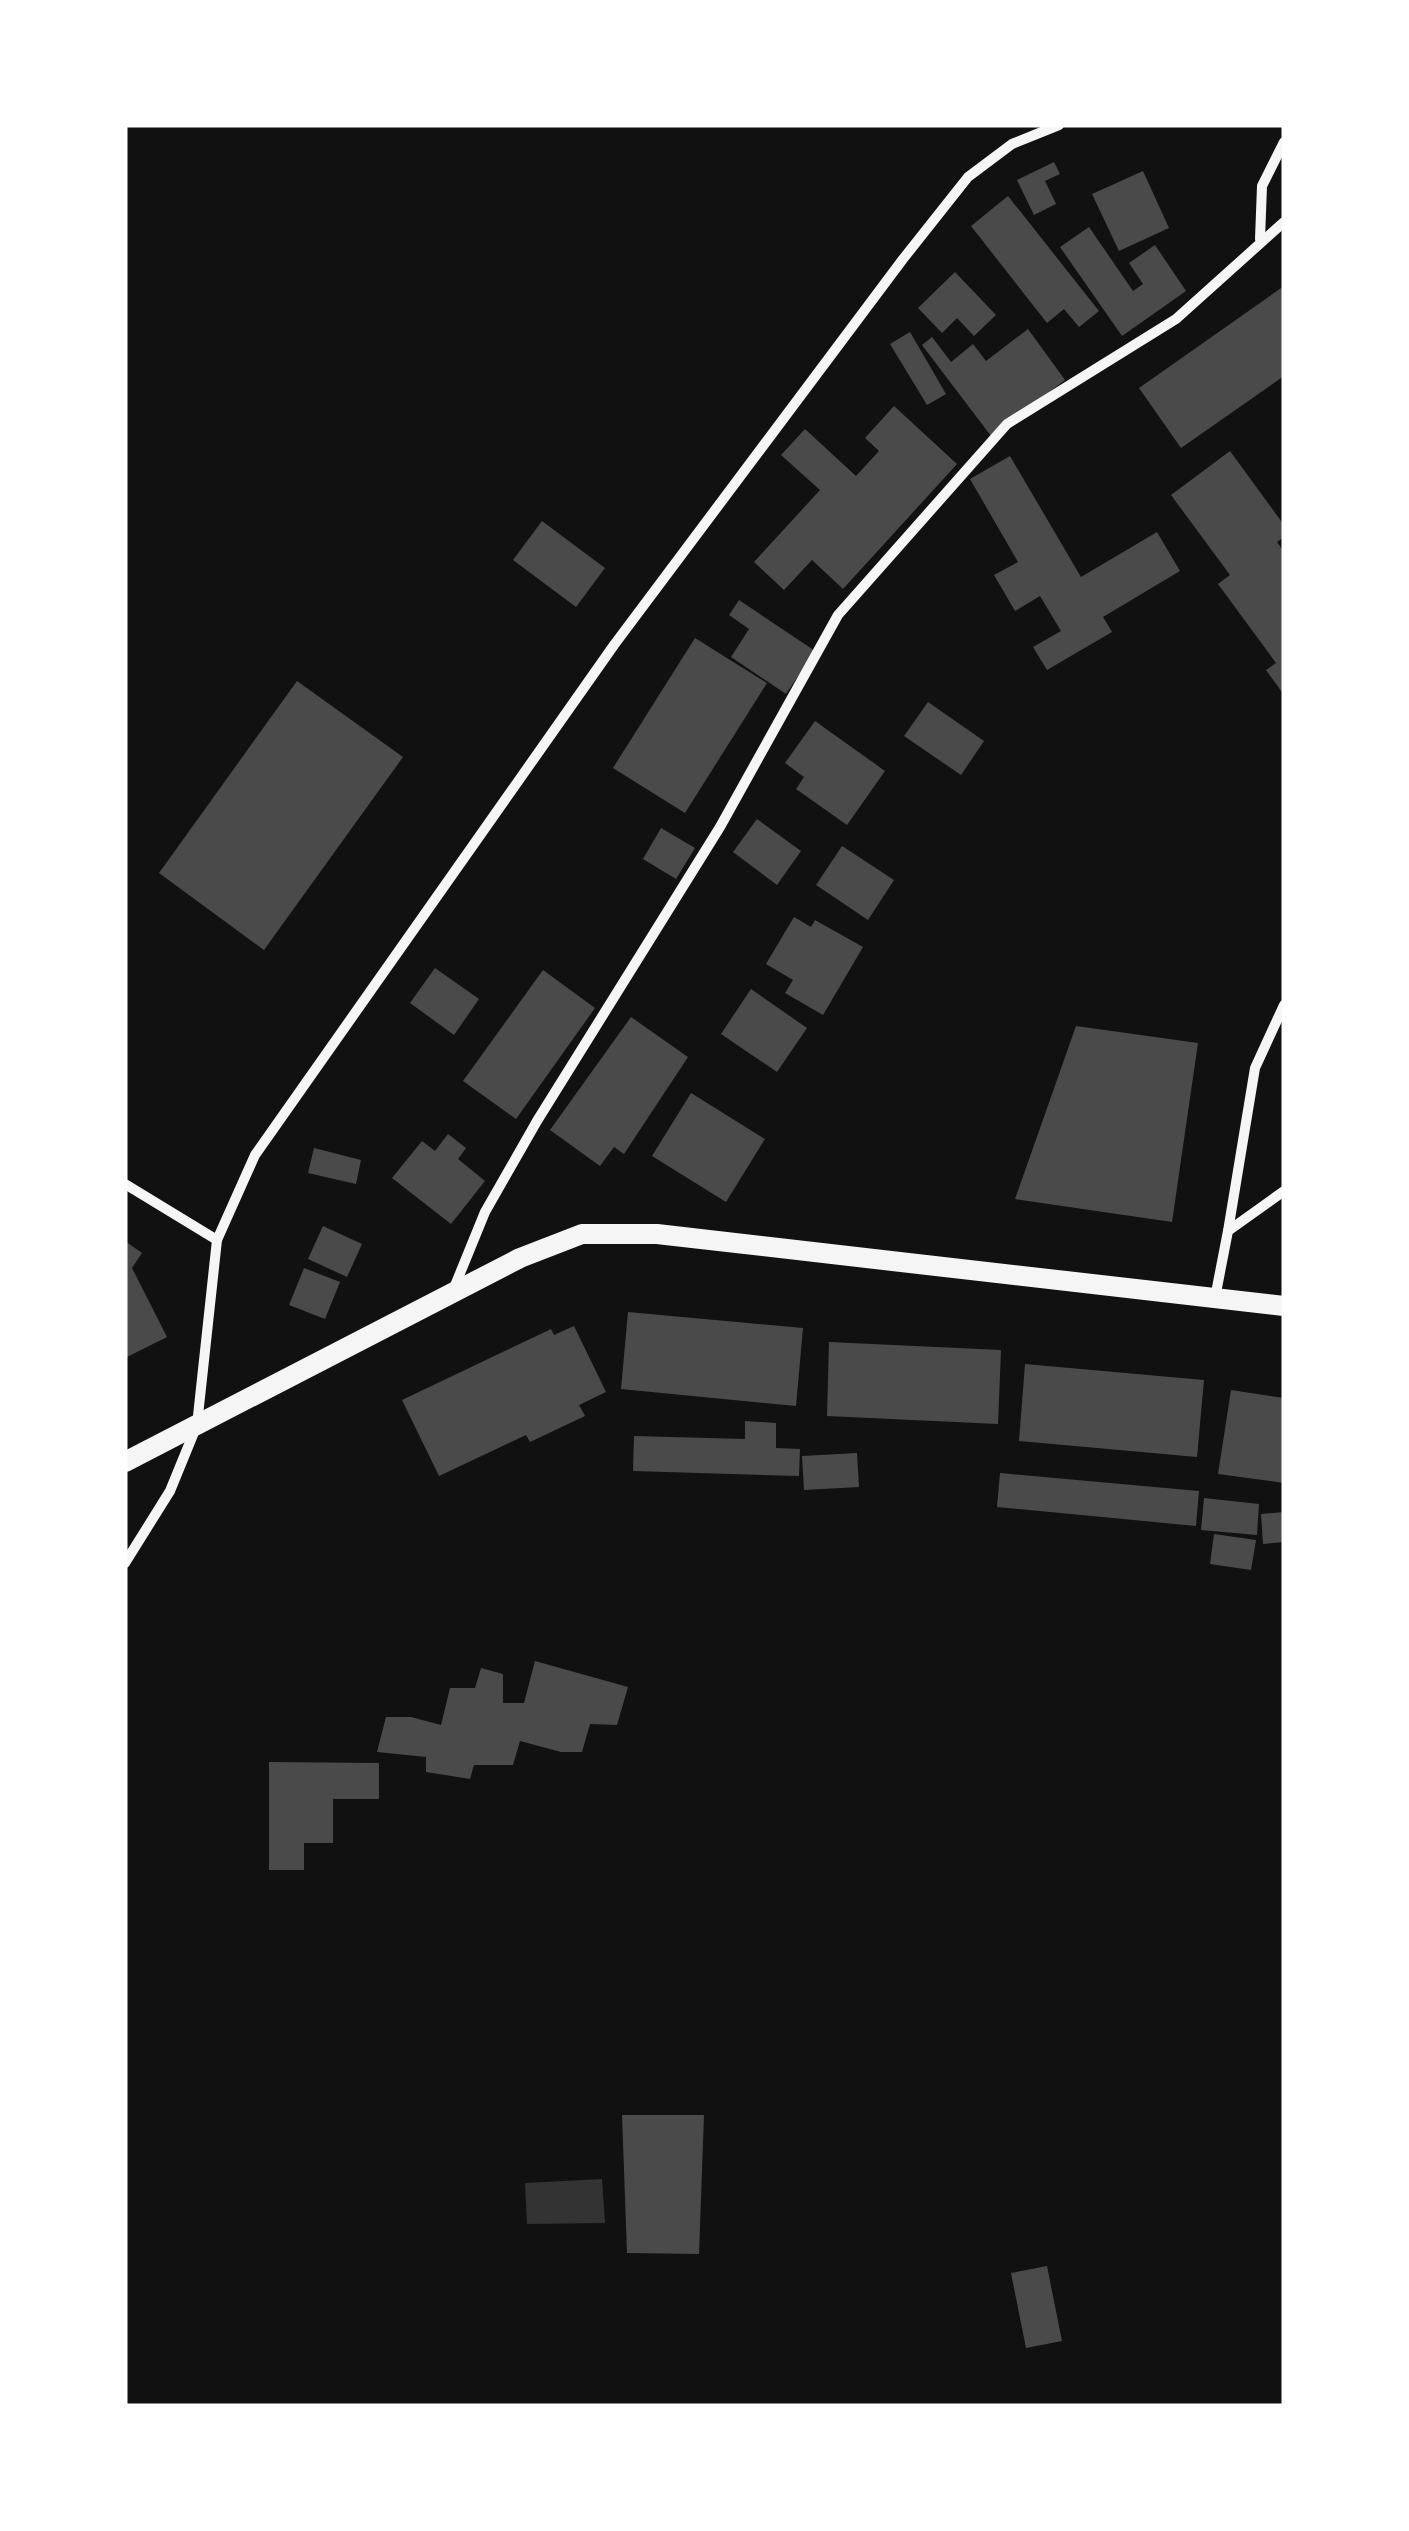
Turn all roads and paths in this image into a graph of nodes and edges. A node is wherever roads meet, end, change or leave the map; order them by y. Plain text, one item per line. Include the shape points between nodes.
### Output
1 (1058, 125) edge
2 (1284, 142) edge
3 (1284, 222) edge
4 (1260, 239) junction
5 (1284, 1005) edge
6 (125, 1184) edge
7 (1284, 1192) edge
8 (1228, 1232) junction
9 (218, 1240) junction
10 (451, 1293) junction
11 (1214, 1298) junction
12 (1284, 1306) edge
13 (197, 1424) junction
14 (125, 1462) edge
15 (125, 1563) edge

1 - 9 street via 1012,144 968,177 892,275 614,645 255,1154
2 - 4 street via 1262,186
3 - 4 street
4 - 10 street via 1176,318 1008,424 838,615 720,827 528,1136 485,1212
5 - 8 street via 1255,1068
6 - 9 street
7 - 8 street
8 - 11 street
9 - 13 street
10 - 11 main road via 582,1234 657,1234
10 - 13 main road
11 - 12 main road
13 - 14 main road
13 - 15 street via 170,1491

